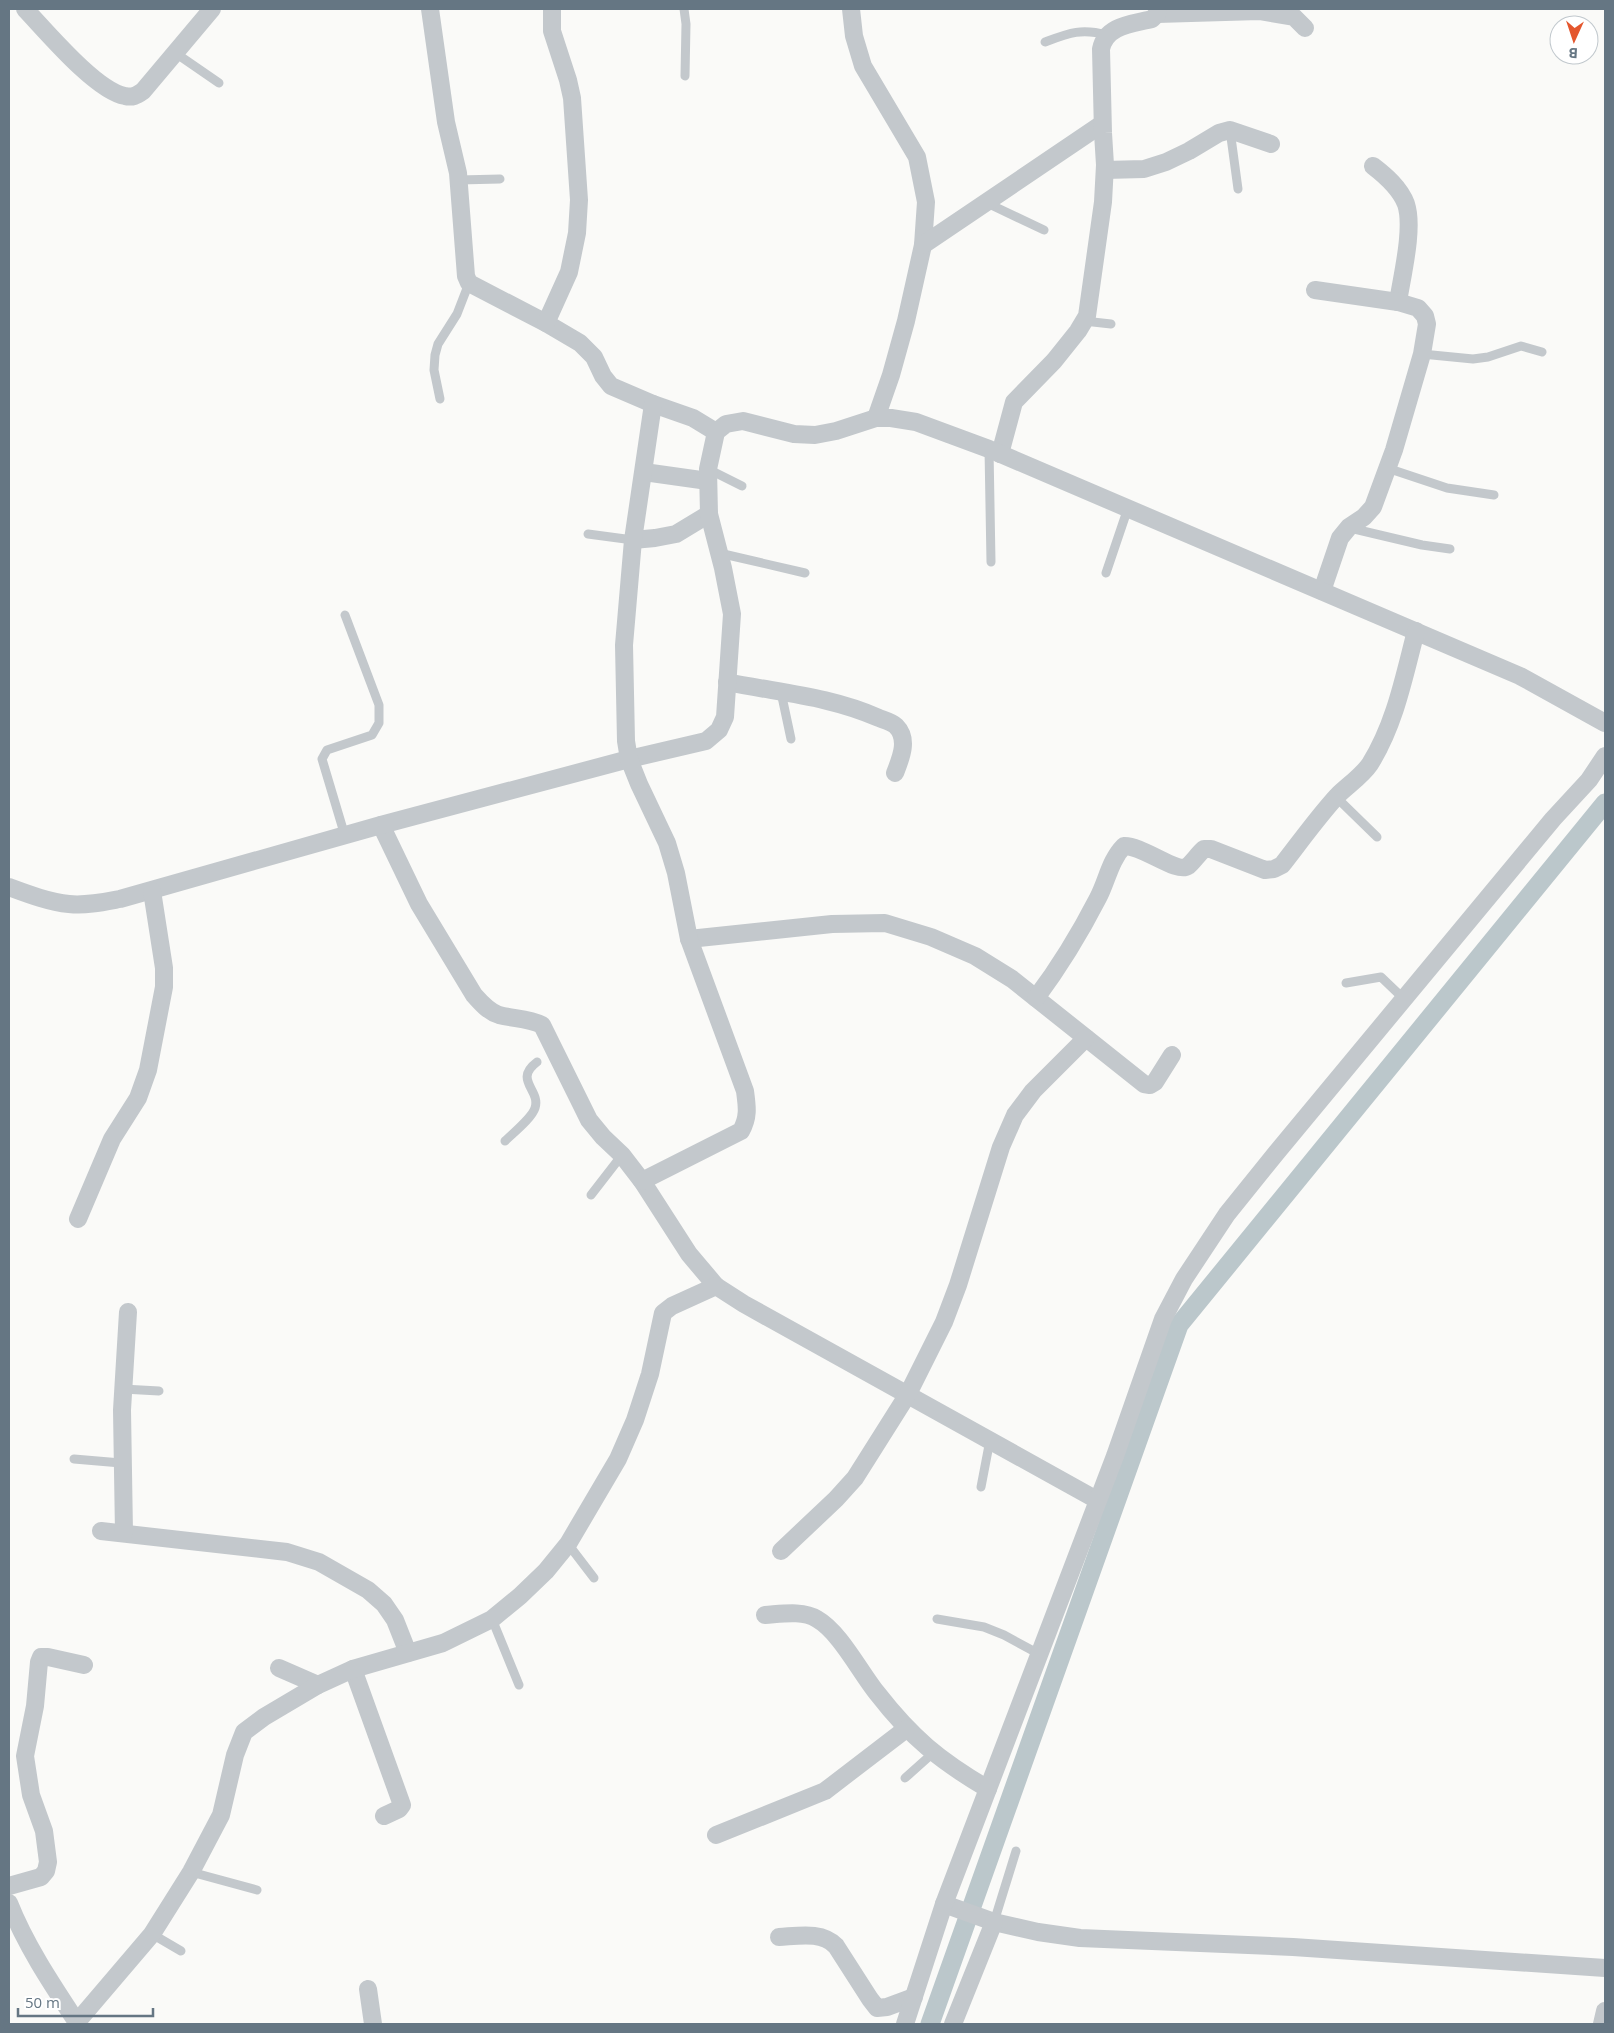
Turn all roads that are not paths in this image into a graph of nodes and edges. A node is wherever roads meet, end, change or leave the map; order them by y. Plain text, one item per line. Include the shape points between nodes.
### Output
1 (25, 9) edge
2 (212, 9) edge
3 (430, 9) edge
4 (552, 9) edge
5 (684, 9) edge
6 (851, 9) edge
7 (1158, 11) edge
8 (1305, 28) dead end
9 (1107, 35) junction
10 (1045, 42) dead end
11 (174, 52) junction
12 (685, 76) dead end
13 (219, 83) dead end
14 (1102, 124) junction
15 (1230, 130) junction
16 (1271, 144) dead end
17 (1372, 166) dead end
18 (1105, 170) junction
19 (500, 179) dead end
20 (459, 180) junction
21 (1238, 189) dead end
22 (987, 203) junction
23 (1044, 230) dead end
24 (923, 245) junction
25 (469, 283) junction
26 (1315, 290) dead end
27 (1398, 302) junction
28 (1084, 321) junction
29 (546, 323) junction
30 (1111, 324) dead end
31 (1542, 352) dead end
32 (1422, 354) junction
33 (440, 399) dead end
34 (653, 404) junction
35 (876, 418) junction
36 (716, 432) junction
37 (994, 451) junction
38 (1387, 468) junction
39 (644, 472) junction
40 (708, 475) junction
41 (742, 486) dead end
42 (1494, 495) dead end
43 (1128, 508) junction
44 (709, 514) junction
45 (1349, 528) junction
46 (588, 534) dead end
47 (633, 540) junction
48 (1450, 549) dead end
49 (719, 553) junction
50 (990, 562) dead end
51 (805, 573) dead end
52 (1106, 573) dead end
53 (1322, 591) junction
54 (345, 615) dead end
55 (1416, 631) junction
56 (727, 682) junction
57 (781, 692) junction
58 (1605, 723) edge
59 (791, 739) dead end
60 (1605, 756) edge
61 (629, 759) junction
62 (895, 773) dead end
63 (1336, 797) junction
64 (381, 825) junction
65 (345, 836) junction
66 (1377, 837) dead end
67 (9, 887) edge
68 (152, 891) junction
69 (689, 940) junction
70 (1346, 983) dead end
71 (1036, 998) junction
72 (1404, 999) junction
73 (1086, 1038) junction
74 (1172, 1055) dead end
75 (537, 1062) dead end
76 (505, 1140) dead end
77 (622, 1155) junction
78 (642, 1181) junction
79 (591, 1195) dead end
80 (78, 1219) dead end
81 (716, 1286) junction
82 (128, 1312) dead end
83 (123, 1389) junction
84 (159, 1391) dead end
85 (908, 1394) junction
86 (990, 1440) junction
87 (74, 1459) dead end
88 (121, 1463) junction
89 (982, 1487) dead end
90 (1097, 1500) junction
91 (101, 1531) dead end
92 (124, 1534) junction
93 (568, 1544) junction
94 (781, 1551) dead end
95 (594, 1578) dead end
96 (765, 1614) dead end
97 (492, 1619) junction
98 (937, 1619) dead end
99 (408, 1653) junction
100 (1039, 1654) junction
101 (84, 1665) dead end
102 (279, 1668) dead end
103 (353, 1669) junction
104 (318, 1685) junction
105 (520, 1685) dead end
106 (906, 1729) junction
107 (933, 1754) junction
108 (905, 1778) dead end
109 (988, 1788) junction
110 (384, 1816) dead end
111 (716, 1835) dead end
112 (1016, 1851) dead end
113 (192, 1872) junction
114 (9, 1886) edge
115 (257, 1890) dead end
116 (9, 1903) edge
117 (950, 1906) junction
118 (988, 1920) junction
119 (152, 1934) junction
120 (779, 1937) dead end
121 (181, 1951) dead end
122 (1605, 1968) edge
123 (368, 1989) dead end
124 (914, 1997) junction
125 (1605, 2011) edge
126 (77, 2023) edge
127 (373, 2024) edge
128 (905, 2024) edge
129 (953, 2024) edge
130 (1602, 2024) edge

1 - 11 street via 103,86 124,96 135,97 143,91
2 - 11 street
3 - 20 street via 446,122
4 - 29 street via 552,31 572,98 579,200 577,233 569,272
5 - 12 lane
6 - 24 street via 862,66 917,158 926,202
7 - 8 street via 1259,11 1294,17
7 - 9 street via 1152,19
9 - 10 lane via 1093,31 1072,32
9 - 14 street via 1101,49
11 - 13 lane
14 - 18 street
14 - 22 street
15 - 16 street
15 - 18 street via 1166,162 1144,169
15 - 21 lane
17 - 27 street via 1386,176 1406,204 1409,223
18 - 28 street via 1104,202
19 - 20 lane
20 - 25 street
22 - 23 lane
22 - 24 street
24 - 35 street via 891,375
25 - 29 street
25 - 33 lane via 435,355 434,370
26 - 27 street
27 - 32 street via 1418,308 1425,316 1427,324
28 - 30 lane
28 - 37 street via 1054,361 1014,402
29 - 34 street via 580,343 594,357 612,386
31 - 32 lane via 1521,346 1488,358
32 - 38 street
34 - 36 street via 693,418
34 - 39 street
35 - 36 street via 815,435 794,434 743,421 726,424
35 - 37 street via 916,422
36 - 40 street
37 - 43 street
37 - 50 lane
38 - 42 lane via 1447,488
38 - 45 street via 1373,507
39 - 40 street
39 - 47 street
40 - 41 lane
40 - 44 street
43 - 52 lane
43 - 53 street
44 - 47 street via 676,534
44 - 49 street
45 - 48 lane
45 - 53 street via 1340,538
46 - 47 lane
47 - 61 street via 624,645
49 - 51 lane
49 - 56 street via 732,614
53 - 55 street
54 - 65 lane via 378,705 379,723 372,735 326,750 322,758
55 - 58 street via 1520,676
55 - 63 street via 1400,694 1383,741 1368,766
56 - 57 street
56 - 61 street via 725,717 719,730 706,741
57 - 59 lane
57 - 62 street via 842,704 896,726 904,750
60 - 72 street via 1589,780
61 - 64 street
61 - 69 street via 667,843
63 - 66 lane
63 - 71 street via 1282,865 1274,870 1265,870 1211,849 1204,849 1188,866 1178,868 1132,845 1124,846 1117,853 1082,930
64 - 65 street
64 - 77 street via 428,920 474,995 498,1015 542,1025 551,1052 589,1120
65 - 68 street
67 - 68 street via 70,904 93,904
68 - 80 street via 164,987 148,1070 138,1098 112,1140
69 - 71 street via 832,924 885,923 931,936 975,956
69 - 78 street via 745,1092 747,1120 741,1131
70 - 72 lane via 1381,977
71 - 73 street
72 - 90 street via 1227,1214 1184,1279 1163,1319
73 - 74 street via 1144,1084 1155,1082
73 - 85 street via 1033,1091 1015,1115 1001,1147 973,1242 944,1322
75 - 76 lane via 527,1074 536,1107
77 - 78 street
77 - 79 lane
78 - 81 street via 689,1254
81 - 85 street
81 - 93 street via 662,1314 650,1374 635,1420 618,1459
82 - 83 street
83 - 84 lane
83 - 88 street
85 - 86 street
85 - 94 street via 855,1478
86 - 89 lane
86 - 90 street
87 - 88 lane
88 - 92 street
90 - 100 street
91 - 92 street
92 - 99 street via 287,1552 319,1562 368,1590 384,1604 395,1620
93 - 95 lane
93 - 97 street via 533,1584
96 - 106 street via 797,1613 817,1618 832,1632
97 - 99 street via 443,1643
97 - 105 lane
98 - 100 lane via 984,1627
99 - 103 street
100 - 109 street
101 - 114 street via 48,1657 41,1658 39,1662 35,1706 25,1756 31,1795 44,1831 48,1862 41,1876
102 - 104 street
103 - 104 street
103 - 110 street via 402,1805
104 - 113 street via 244,1732 235,1755 221,1815
106 - 107 street
106 - 111 street via 825,1791
107 - 108 lane
107 - 109 street
109 - 117 street
112 - 118 lane
113 - 115 lane
113 - 119 street
116 - 126 street via 16,1921
117 - 118 street
117 - 124 street
118 - 122 street via 1080,1938 1293,1947
118 - 129 street
119 - 121 lane
119 - 126 street
120 - 124 street via 830,1939 877,2008 888,2008
123 - 127 street
124 - 128 street
125 - 130 street

